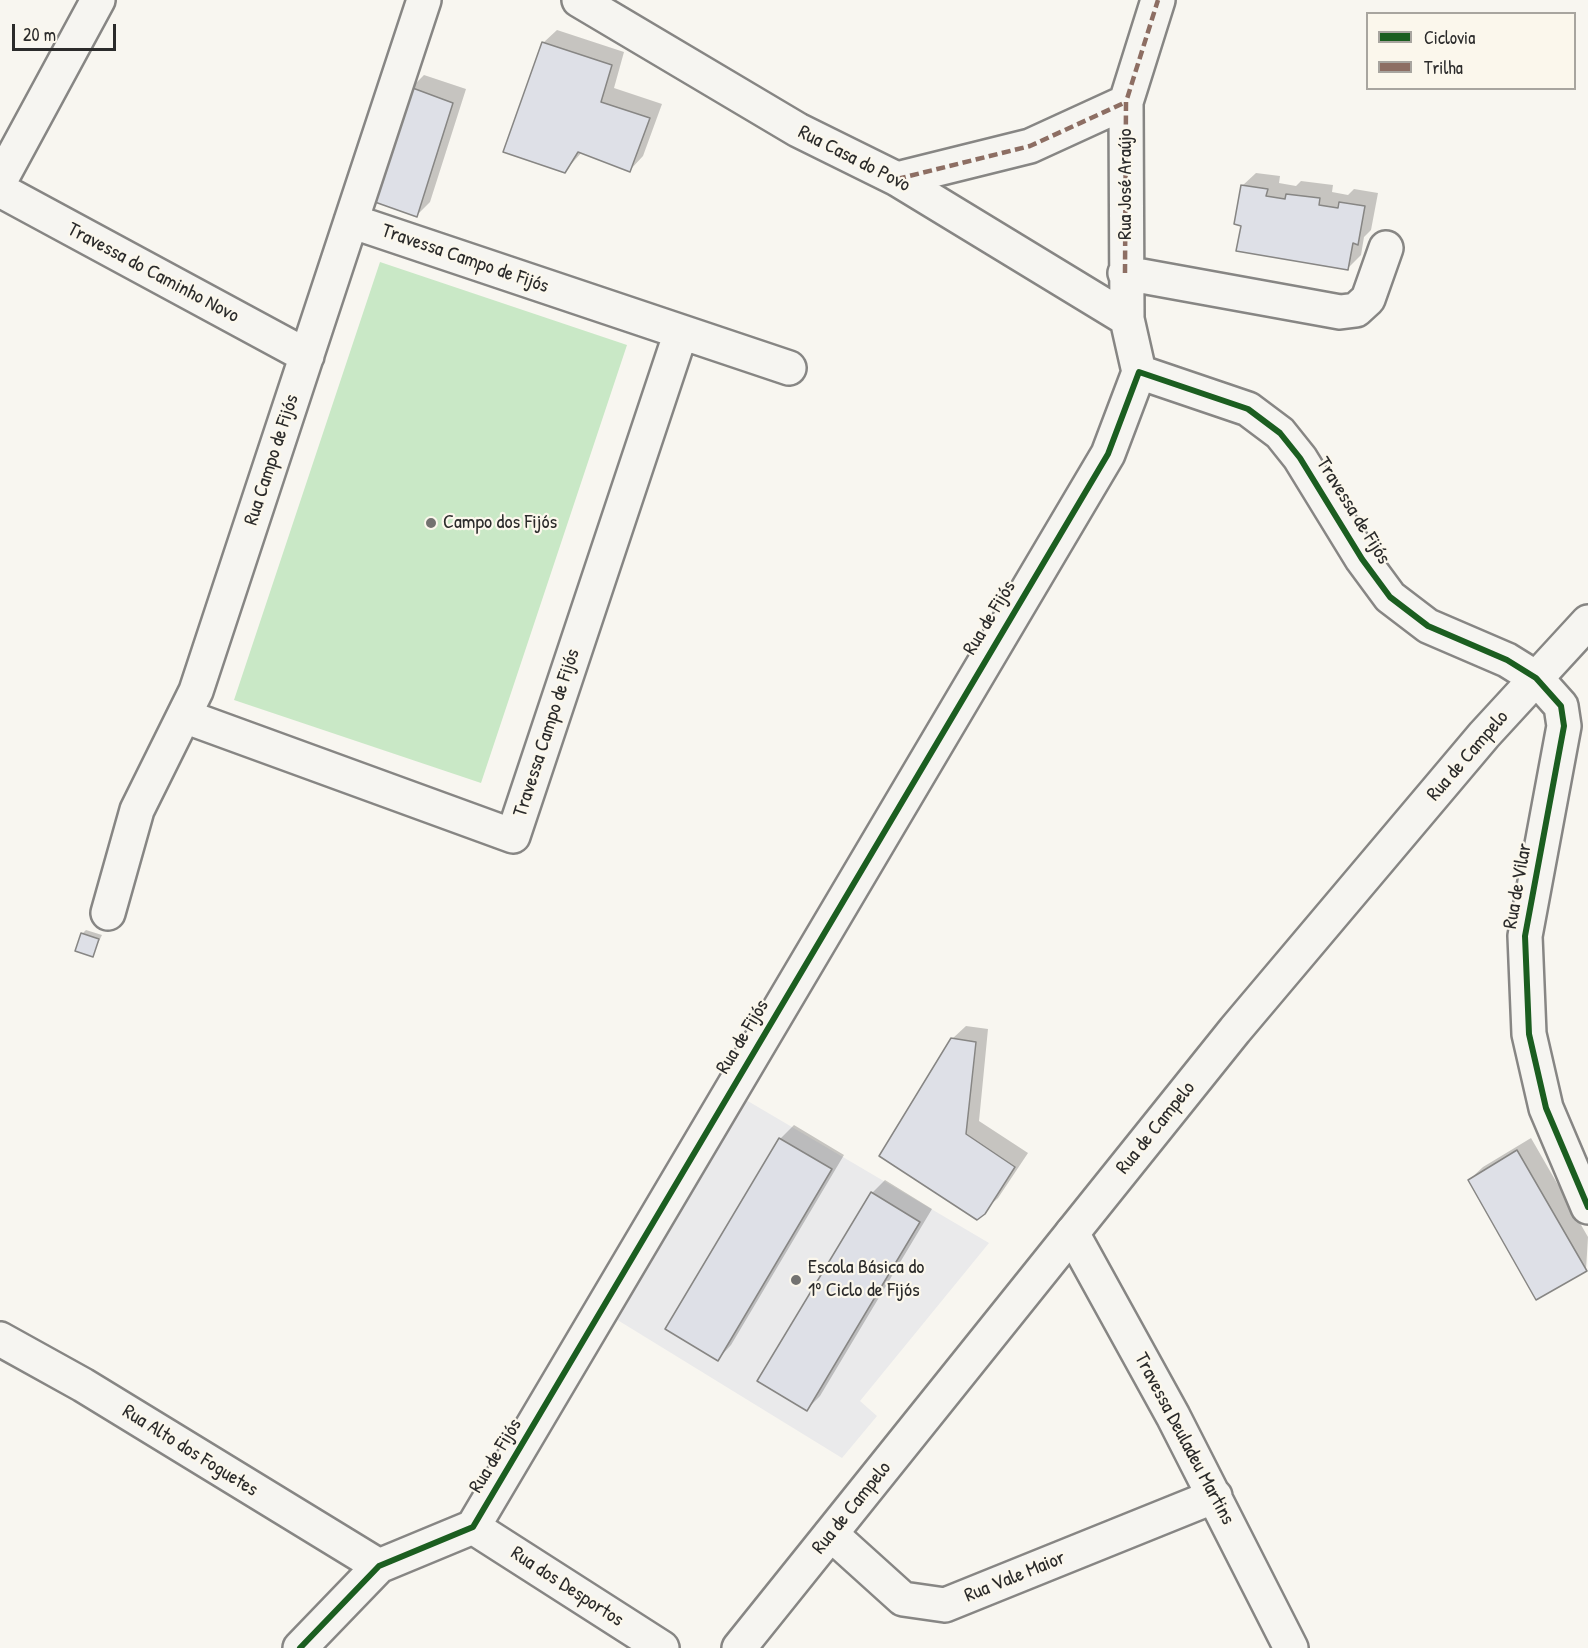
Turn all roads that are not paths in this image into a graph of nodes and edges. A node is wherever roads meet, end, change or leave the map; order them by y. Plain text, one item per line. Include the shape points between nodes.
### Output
1 (98, 0) edge
2 (424, 0) edge
3 (579, 0) edge
4 (1158, 0) edge
5 (1126, 102) junction
6 (897, 179) junction
7 (0, 181) edge
8 (0, 190) edge
9 (351, 221) junction
10 (1386, 248) dead end
11 (1125, 273) junction
12 (1127, 319) junction
13 (681, 332) junction
14 (307, 356) junction
15 (789, 368) dead end
16 (1139, 372) junction
17 (1588, 622) edge
18 (1536, 678) junction
19 (184, 716) junction
20 (108, 914) dead end
21 (1588, 1208) edge
22 (1072, 1233) junction
23 (0, 1339) edge
24 (1215, 1496) junction
25 (473, 1527) junction
26 (831, 1534) junction
27 (379, 1566) junction
28 (300, 1648) edge
29 (662, 1648) edge
30 (739, 1648) edge
31 (1291, 1648) edge

1 - 7 street
2 - 9 street, Rua Campo de Fijós
3 - 6 street, Rua Casa do Povo via 798,130
4 - 5 street, Rua José Araújo
5 - 6 street via 1030,146
5 - 11 street, Rua José Araújo
6 - 12 street, Rua Casa do Povo
8 - 14 street, Travessa do Caminho Novo
9 - 13 street, Travessa Campo de Fijós
9 - 14 street, Rua Campo de Fijós
10 - 11 street via 1368,299 1356,310 1340,312
11 - 12 street, Rua José Araújo
12 - 16 street, Rua José Araújo
13 - 15 street, Travessa Campo de Fijós
13 - 19 street, Travessa Campo de Fijós via 513,836
14 - 19 street, Rua Campo de Fijós via 196,691
16 - 18 street, Travessa de Fijós via 1248,410 1280,433 1390,597 1428,626 1507,660
16 - 25 street, Rua de Fijós via 1108,454
17 - 18 street, Rua de Campelo
18 - 21 street, Rua de Vilar via 1561,706 1564,726 1525,936 1529,1034 1546,1108
18 - 22 street, Rua de Campelo via 1235,1030
19 - 20 street, Rua Campo de Fijós via 137,810
22 - 24 street, Travessa Deuladeu Martins
22 - 26 street, Rua de Campelo
23 - 27 street, Rua Alto dos Foguetes via 83,1385
24 - 26 street, Rua Vale Maior via 945,1605 903,1599
24 - 31 street, Travessa Deuladeu Martins
25 - 27 street
25 - 29 street, Rua dos Desportos
26 - 30 street, Rua de Campelo
27 - 28 street

